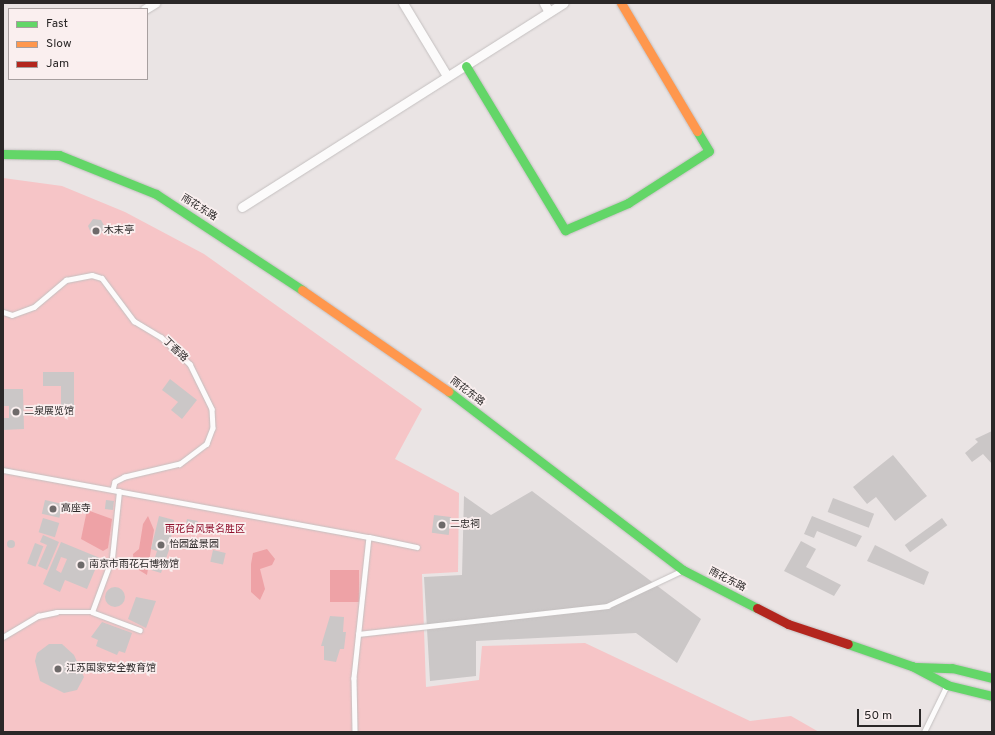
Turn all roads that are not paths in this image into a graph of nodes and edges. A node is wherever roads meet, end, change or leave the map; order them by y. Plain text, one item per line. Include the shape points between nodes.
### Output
1 (403, 3) edge
2 (544, 3) edge
3 (564, 3) edge
4 (621, 3) edge
5 (549, 12) junction
6 (466, 66) junction
7 (447, 76) junction
8 (3, 154) edge
9 (242, 207) dead end
10 (3, 312) edge
11 (3, 470) edge
12 (113, 490) junction
13 (119, 491) junction
14 (369, 537) junction
15 (417, 547) dead end
16 (683, 570) junction
17 (92, 612) junction
18 (140, 630) dead end
19 (358, 634) junction
20 (3, 637) edge
21 (912, 666) junction
22 (992, 678) edge
23 (947, 685) junction
24 (992, 696) edge
25 (355, 732) edge
26 (924, 732) edge

1 - 7 street
2 - 5 street
3 - 5 street
4 - 6 main road via 709,151 628,203 564,230
5 - 6 street
6 - 7 street
7 - 9 street
8 - 16 main road, 雨花东路 via 59,155 156,194 402,356
10 - 12 lane, 丁香路 via 12,315 34,307 66,280 92,275 102,278 134,321 161,337 190,364 212,409 213,428 207,444 180,464 125,477 116,482
11 - 12 lane
12 - 13 lane
13 - 14 lane
13 - 17 lane via 112,558
14 - 15 lane
14 - 19 lane
16 - 19 lane via 607,606
16 - 21 main road, 雨花东路 via 788,624
17 - 18 lane
17 - 20 lane via 38,616
19 - 25 lane via 354,678
21 - 22 main road, 雨花东路 via 952,668
21 - 23 main road, 雨花东路
23 - 24 main road, 雨花东路
23 - 26 lane

